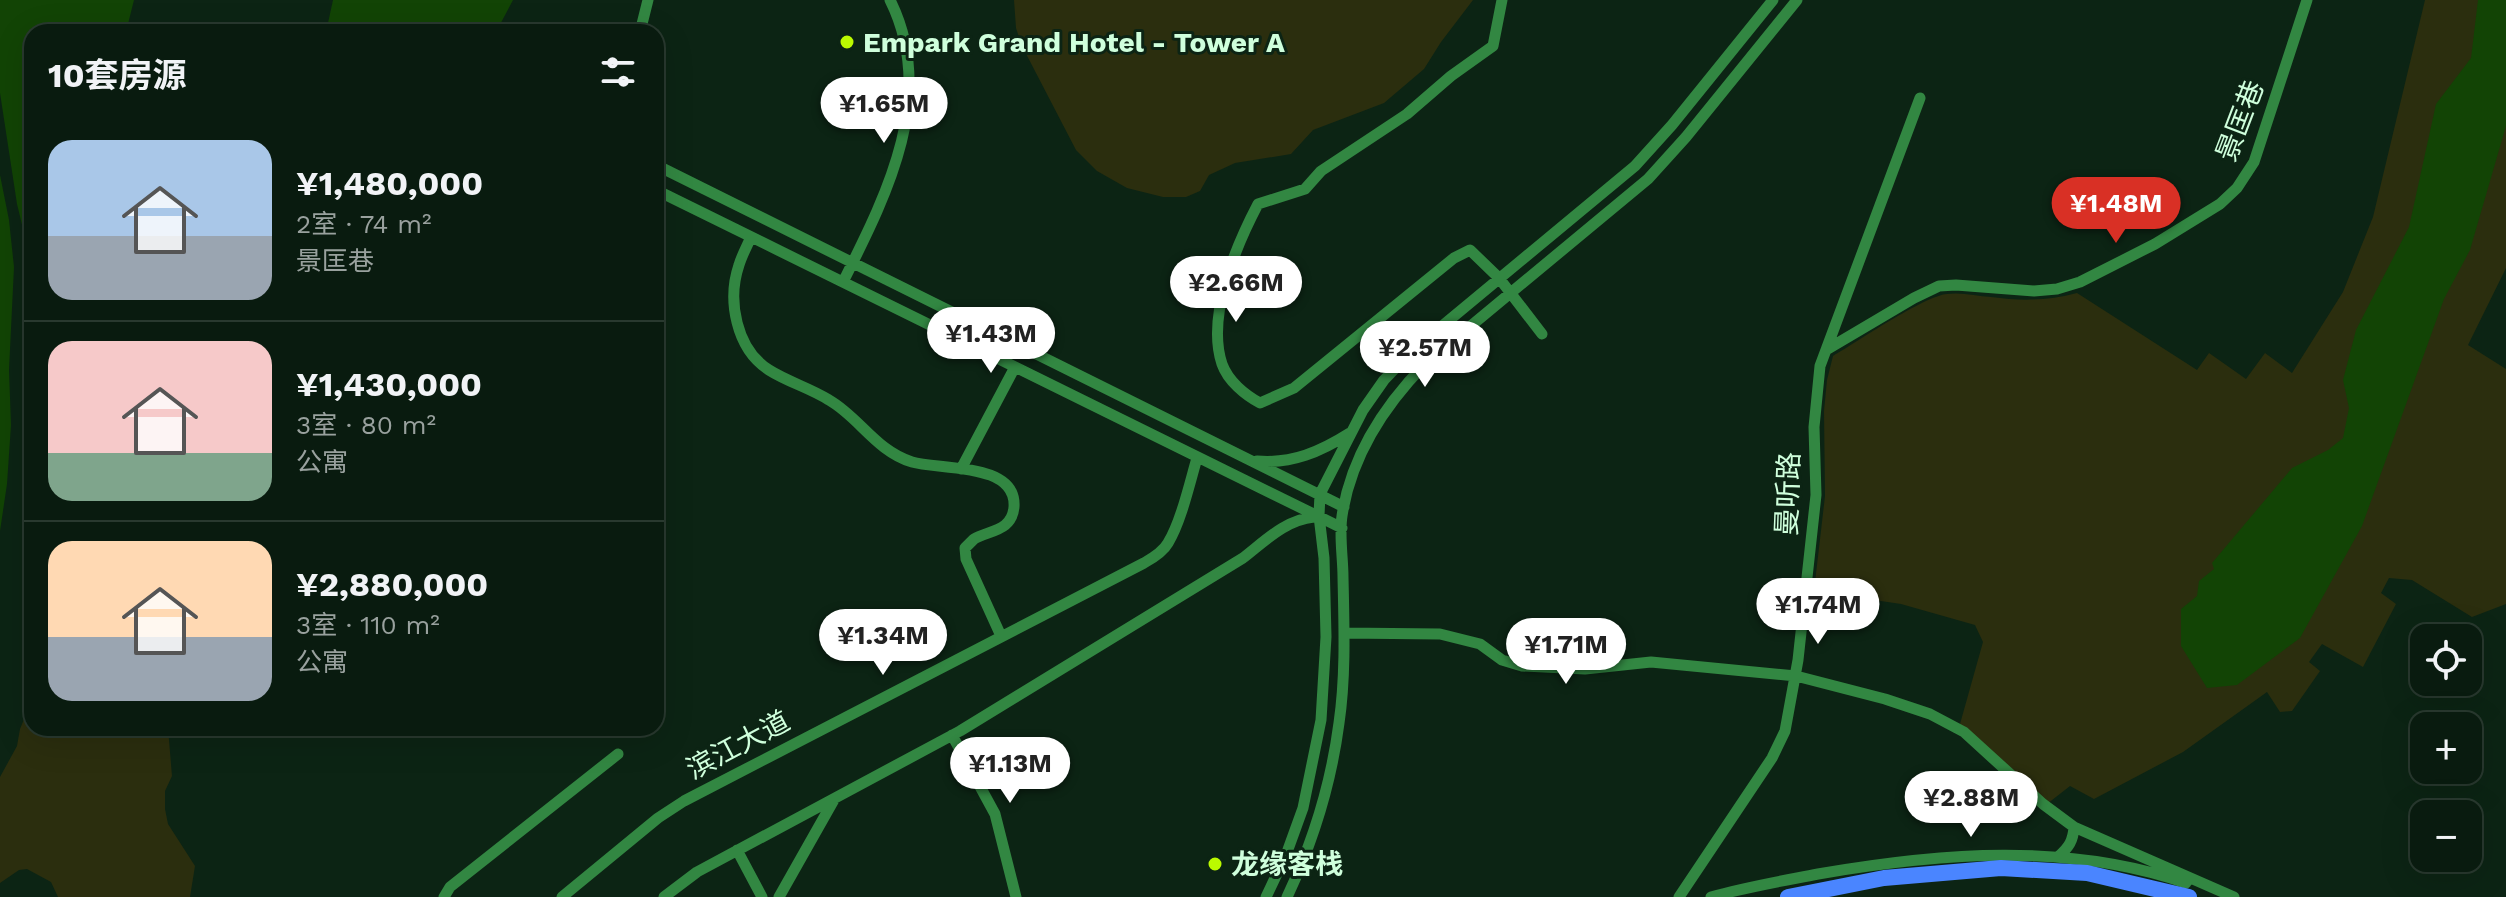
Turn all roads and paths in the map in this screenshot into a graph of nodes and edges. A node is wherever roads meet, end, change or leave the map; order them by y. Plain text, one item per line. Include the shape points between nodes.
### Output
1 (648, 0) edge
2 (890, 0) edge
3 (1502, 0) edge
4 (1773, 0) edge
5 (1797, 0) edge
6 (2307, 0) edge
7 (642, 24) edge
8 (1920, 98) dead end
9 (664, 169) edge
10 (664, 194) edge
11 (751, 237) junction
12 (852, 263) junction
13 (1499, 278) junction
14 (843, 282) junction
15 (1510, 292) junction
16 (1542, 334) dead end
17 (1826, 350) junction
18 (1015, 367) junction
19 (1350, 433) junction
20 (1197, 458) junction
21 (1249, 460) junction
22 (961, 469) junction
23 (1320, 494) junction
24 (1344, 507) junction
25 (1319, 516) junction
26 (1342, 528) junction
27 (1344, 633) junction
28 (1001, 636) junction
29 (1796, 676) junction
30 (952, 735) junction
31 (618, 754) dead end
32 (835, 798) junction
33 (2074, 827) junction
34 (737, 850) junction
35 (2059, 856) junction
36 (444, 897) edge
37 (562, 897) edge
38 (664, 897) edge
39 (762, 897) edge
40 (779, 897) edge
41 (1016, 897) edge
42 (1266, 897) edge
43 (1287, 897) edge
44 (1679, 897) edge
45 (1711, 897) edge
46 (1788, 897) edge
47 (1832, 897) edge
48 (2149, 897) edge
49 (2189, 897) edge
50 (2231, 897) edge

1 - 7 street
2 - 12 street via 907,54 910,99 901,150
3 - 13 street via 1493,46 1407,114 1321,171 1305,189 1258,204 1224,288 1218,326 1222,365 1243,394 1260,403 1294,388 1454,258 1470,250
4 - 13 street via 1635,166
5 - 15 street via 1648,179
6 - 17 street, 景匡巷 via 2254,162 2220,204 2080,282 2034,291 1939,286
8 - 17 street, 曼听路
9 - 12 street
10 - 11 street
11 - 14 street
11 - 22 street via 734,289 735,314 741,335 766,369 830,400 887,450 910,461
12 - 14 street
12 - 21 street
13 - 15 street
13 - 19 street via 1384,380
14 - 18 street
15 - 16 street
15 - 24 street via 1398,391 1362,450
17 - 29 street, 曼听路 via 1816,402 1816,495
18 - 20 street
18 - 22 street
19 - 21 street via 1314,454 1271,462
19 - 23 street
20 - 25 street
20 - 28 street, 滨江大道 via 1175,528 1158,554
21 - 23 street
22 - 28 street via 992,476 1013,496 1011,518 1001,530 974,539 965,548
23 - 24 street
23 - 25 street
24 - 26 street
25 - 26 street
25 - 30 street via 1284,525 1243,558
25 - 42 street via 1326,637 1321,720 1303,808
26 - 27 street
27 - 29 street via 1440,634 1480,644 1522,666 1585,669 1651,662
27 - 43 street via 1339,723 1321,813
28 - 37 street, 滨江大道 via 684,801
29 - 33 street via 1950,723
29 - 44 street, 曼听路 via 1779,745
30 - 32 street
30 - 41 street via 995,814
31 - 36 street
32 - 34 street
32 - 40 street
33 - 35 street via 2074,839
33 - 50 street
34 - 38 street
34 - 39 street
35 - 45 street via 1880,863
35 - 50 street via 2178,880
46 - 49 highway via 1884,878 2001,868 2087,873
47 - 48 highway via 1993,878 2092,884

